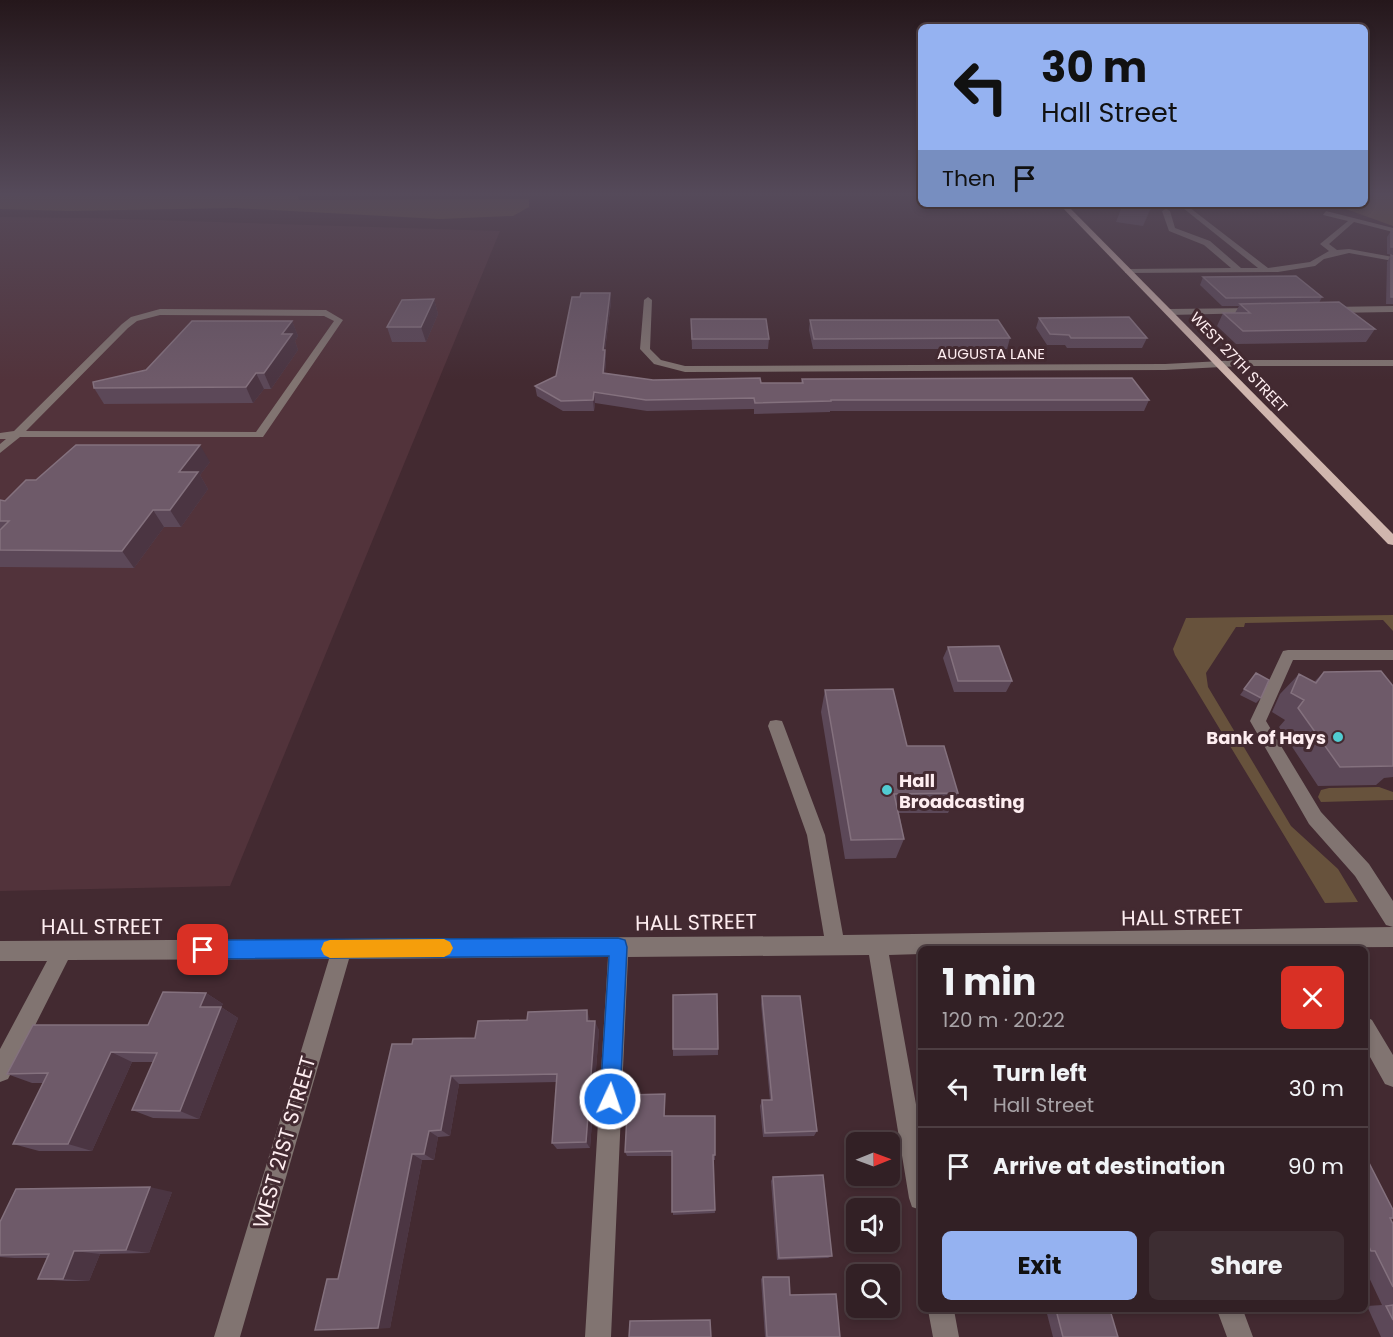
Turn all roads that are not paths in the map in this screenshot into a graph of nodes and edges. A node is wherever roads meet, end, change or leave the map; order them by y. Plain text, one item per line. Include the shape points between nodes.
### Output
1 (1113, 255) edge
2 (1222, 255) edge
3 (1247, 255) edge
4 (1325, 255) edge
5 (1373, 255) edge
6 (1393, 259) edge
7 (1266, 270) junction
8 (1128, 271) junction
9 (1240, 271) junction
10 (648, 300) dead end
11 (1393, 309) edge
12 (1314, 310) edge
13 (1268, 311) edge
14 (1169, 312) junction
15 (1393, 363) edge
16 (1221, 365) junction
17 (17, 435) junction
18 (0, 436) edge
19 (0, 450) edge
20 (1393, 541) edge
21 (1393, 655) edge
22 (776, 726) dead end
23 (1393, 918) edge
24 (1393, 937) edge
25 (1317, 944) edge
26 (836, 945) junction
27 (876, 945) junction
28 (1093, 946) edge
29 (618, 947) junction
30 (342, 949) junction
31 (63, 950) junction
32 (0, 951) edge
33 (1368, 1032) edge
34 (0, 1071) edge
35 (1393, 1076) edge
36 (918, 1181) edge
37 (941, 1312) edge
38 (1231, 1312) edge
39 (227, 1337) edge
40 (598, 1337) edge
41 (946, 1337) edge
42 (1240, 1337) edge

1 - 8 main road, WEST 27TH STREET
2 - 9 street
3 - 7 street
4 - 7 street via 1312,264
5 - 6 street
7 - 9 street
8 - 9 street
8 - 14 main road, WEST 27TH STREET
10 - 16 street, AUGUSTA LANE via 645,349 649,356 668,366 685,369
11 - 12 street
13 - 14 street
14 - 16 main road, WEST 27TH STREET
15 - 16 street, AUGUSTA LANE
16 - 20 main road, WEST 27TH STREET
17 - 17 street via 259,435 339,320 326,313 160,312 141,316 125,326
17 - 18 street
17 - 19 street
21 - 23 street via 1288,655 1258,721 1315,818 1362,870
22 - 26 street via 816,835
24 - 25 street, HALL STREET
25 - 28 street, HALL STREET
26 - 27 street, HALL STREET
26 - 29 street, HALL STREET
27 - 28 street, HALL STREET
27 - 36 street
29 - 30 street, HALL STREET
29 - 40 street
30 - 31 street, HALL STREET
30 - 39 street, WEST 21ST STREET
31 - 32 street, HALL STREET
31 - 34 street
33 - 35 street
37 - 41 street
38 - 42 street

